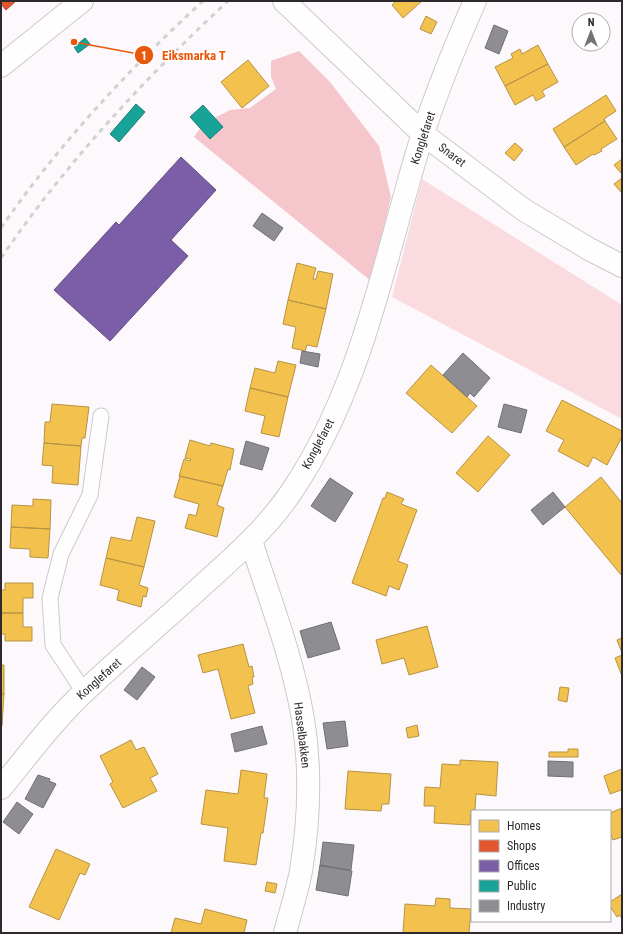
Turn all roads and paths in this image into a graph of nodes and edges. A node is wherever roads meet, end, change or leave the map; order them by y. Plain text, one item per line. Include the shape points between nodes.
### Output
1 (82, 1) edge
2 (284, 1) edge
3 (475, 1) edge
4 (1, 66) edge
5 (423, 134) junction
6 (622, 266) edge
7 (101, 416) dead end
8 (251, 541) junction
9 (84, 692) junction
10 (1, 788) edge
11 (285, 933) edge

1 - 4 street
2 - 5 street, Snaret
3 - 5 street, Konglefaret
5 - 6 street, Snaret via 524,210
5 - 8 street, Konglefaret via 391,250 354,368 321,444 291,492
7 - 9 lane via 90,495 61,554 50,598 53,645
8 - 9 street, Konglefaret
8 - 11 street, Hasselbakken via 286,650 303,719 307,762 307,810 300,871
9 - 10 street, Konglefaret via 46,732

